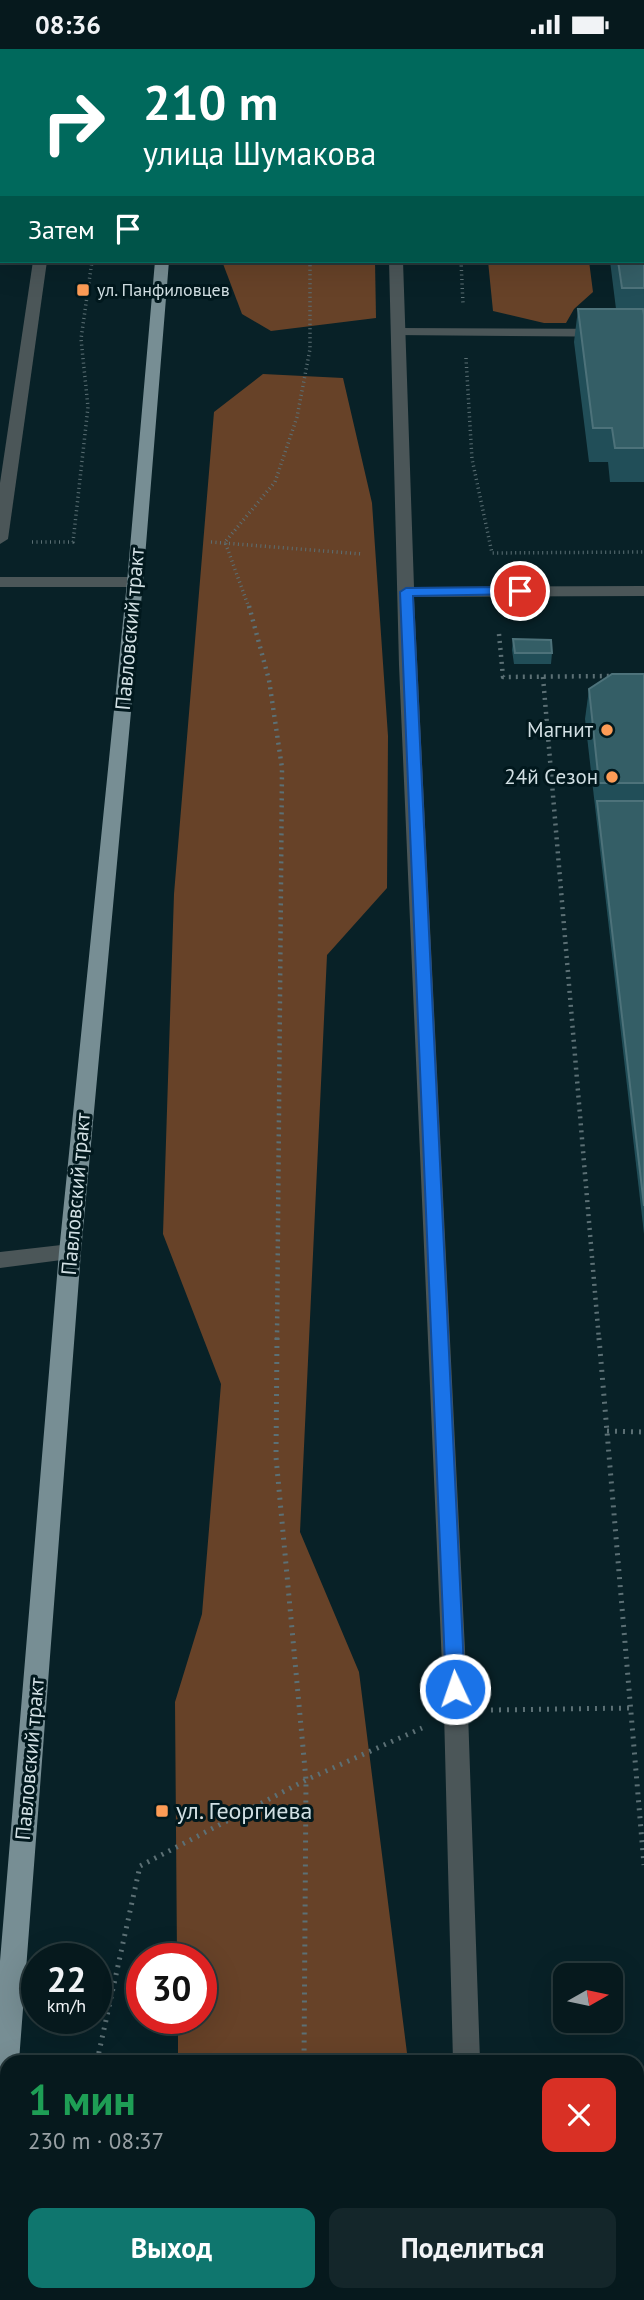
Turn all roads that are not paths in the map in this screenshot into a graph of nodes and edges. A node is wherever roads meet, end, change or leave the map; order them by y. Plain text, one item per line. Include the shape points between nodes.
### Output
1 (40, 263) edge
2 (162, 263) edge
3 (396, 263) edge
4 (398, 332) junction
5 (644, 333) edge
6 (0, 539) edge
7 (0, 582) edge
8 (135, 582) junction
9 (644, 591) edge
10 (406, 592) junction
11 (70, 1252) junction
12 (0, 1260) edge
13 (6, 2055) edge
14 (467, 2055) edge

1 - 6 street
2 - 8 main road, Павловский тракт
3 - 4 street
4 - 5 lane
4 - 10 street
7 - 8 street
8 - 11 main road, Павловский тракт
9 - 10 street
10 - 14 street
11 - 12 lane
11 - 13 main road, Павловский тракт

